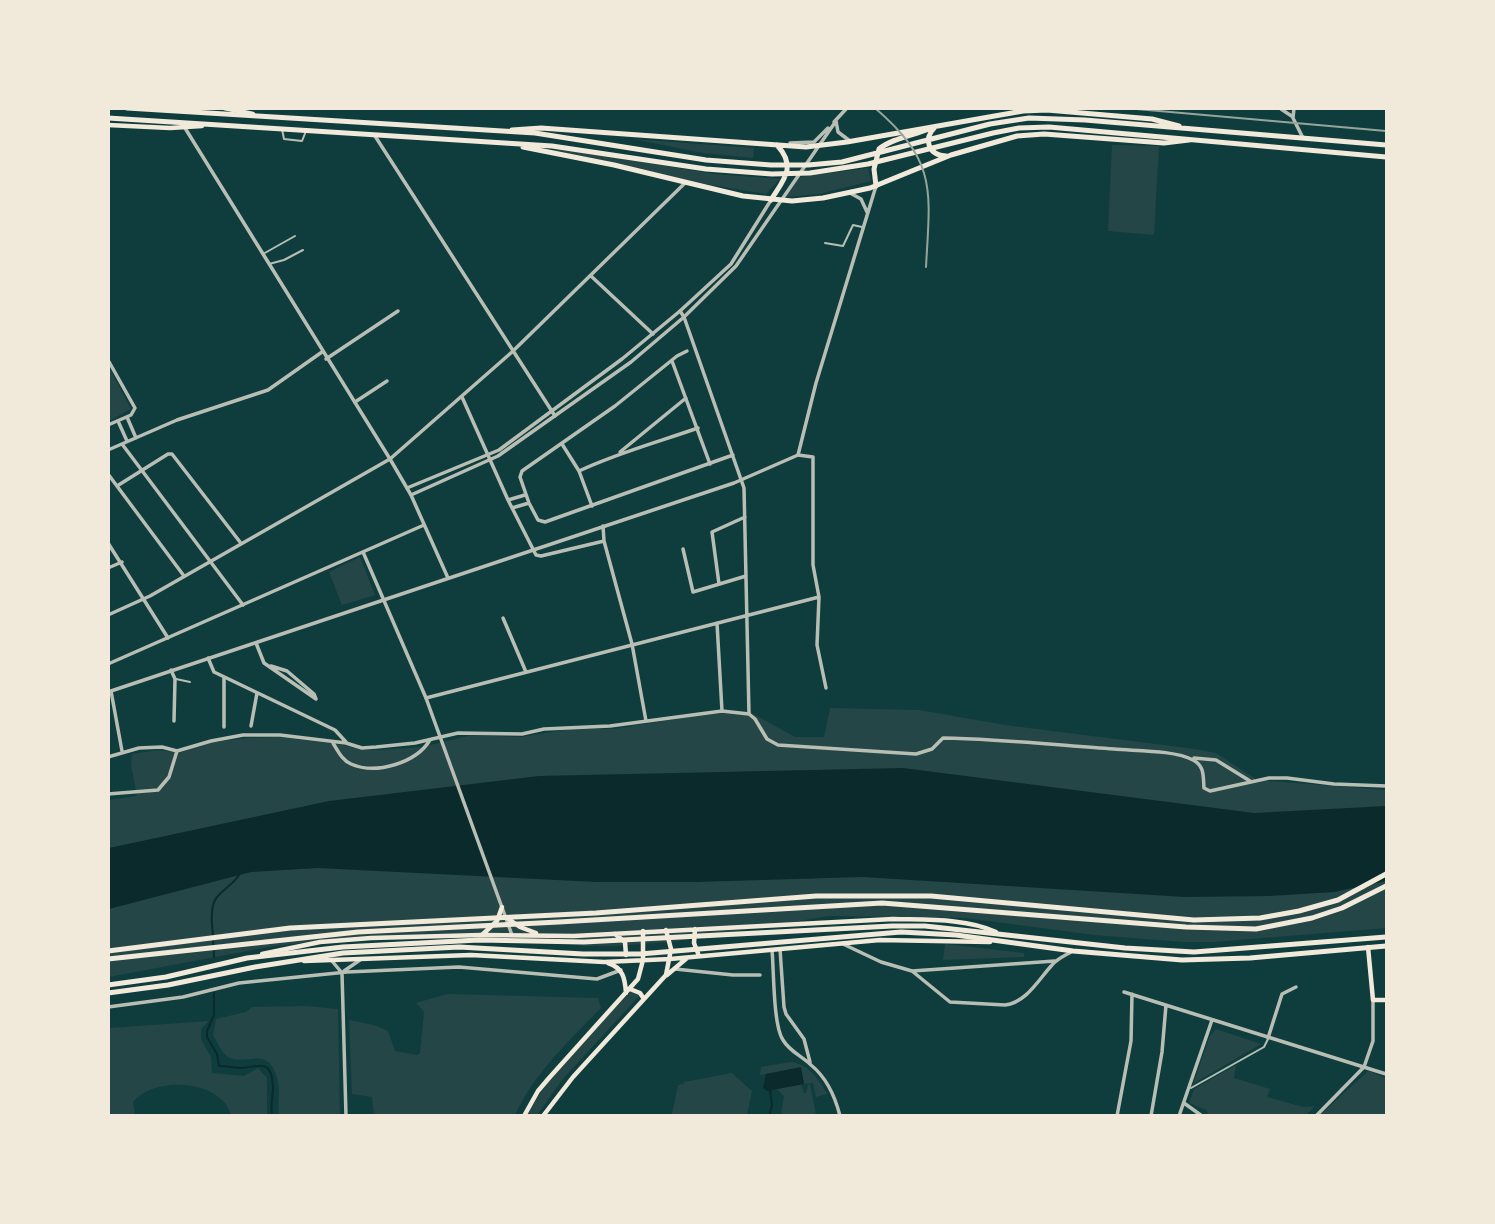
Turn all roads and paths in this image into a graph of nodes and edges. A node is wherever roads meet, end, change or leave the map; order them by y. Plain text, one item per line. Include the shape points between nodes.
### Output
1 (128, 108) edge
2 (224, 108) edge
3 (847, 108) edge
4 (1281, 108) edge
5 (1294, 108) edge
6 (1050, 109) edge
7 (261, 116) junction
8 (108, 118) edge
9 (1293, 118) junction
10 (836, 121) junction
11 (216, 124) junction
12 (108, 125) edge
13 (936, 125) junction
14 (185, 128) junction
15 (282, 128) junction
16 (1186, 129) junction
17 (306, 130) junction
18 (502, 132) junction
19 (375, 136) junction
20 (1303, 138) junction
21 (1192, 139) junction
22 (852, 141) junction
23 (744, 143) junction
24 (513, 145) junction
25 (777, 145) junction
26 (1387, 145) edge
27 (817, 147) junction
28 (951, 155) junction
29 (1387, 157) edge
30 (685, 183) junction
31 (876, 186) junction
32 (848, 193) junction
33 (771, 200) junction
34 (780, 200) junction
35 (867, 220) junction
36 (864, 228) junction
37 (295, 236) dead end
38 (825, 243) dead end
39 (303, 250) dead end
40 (262, 254) junction
41 (268, 265) junction
42 (591, 276) junction
43 (710, 284) junction
44 (714, 289) junction
45 (398, 311) dead end
46 (680, 311) junction
47 (684, 317) junction
48 (653, 334) junction
49 (687, 351) dead end
50 (322, 352) junction
51 (512, 352) junction
52 (326, 359) junction
53 (108, 360) edge
54 (673, 361) junction
55 (387, 382) dead end
56 (462, 397) junction
57 (686, 398) junction
58 (355, 402) junction
59 (551, 411) junction
60 (555, 416) junction
61 (127, 417) junction
62 (118, 421) junction
63 (108, 425) edge
64 (698, 428) junction
65 (136, 438) junction
66 (127, 442) junction
67 (122, 444) junction
68 (562, 444) junction
69 (108, 450) edge
70 (618, 453) junction
71 (798, 455) junction
72 (733, 456) junction
73 (489, 458) junction
74 (390, 459) junction
75 (710, 464) junction
76 (141, 471) junction
77 (579, 471) junction
78 (108, 474) edge
79 (742, 479) junction
80 (117, 486) junction
81 (407, 488) junction
82 (411, 495) junction
83 (525, 495) junction
84 (508, 500) junction
85 (529, 503) junction
86 (592, 506) junction
87 (512, 508) junction
88 (745, 517) junction
89 (424, 524) junction
90 (603, 526) junction
91 (604, 541) junction
92 (108, 543) edge
93 (241, 543) junction
94 (683, 549) dead end
95 (532, 550) junction
96 (363, 552) junction
97 (122, 562) junction
98 (209, 562) junction
99 (108, 568) edge
100 (184, 576) junction
101 (746, 576) junction
102 (448, 579) junction
103 (719, 584) junction
104 (820, 597) junction
105 (144, 599) junction
106 (383, 600) junction
107 (243, 605) junction
108 (108, 615) edge
109 (747, 615) junction
110 (503, 618) dead end
111 (717, 623) junction
112 (168, 638) junction
113 (256, 643) junction
114 (632, 644) junction
115 (208, 658) junction
116 (108, 664) edge
117 (266, 665) junction
118 (172, 670) junction
119 (526, 672) junction
120 (293, 675) junction
121 (224, 677) junction
122 (175, 679) junction
123 (289, 681) junction
124 (190, 682) dead end
125 (826, 688) dead end
126 (110, 691) edge
127 (257, 693) junction
128 (426, 698) junction
129 (722, 711) junction
130 (749, 714) junction
131 (646, 721) junction
132 (174, 722) dead end
133 (251, 726) dead end
134 (224, 727) dead end
135 (441, 737) junction
136 (430, 740) junction
137 (333, 743) junction
138 (346, 743) junction
139 (122, 751) junction
140 (177, 751) junction
141 (108, 757) edge
142 (1188, 758) junction
143 (1250, 782) junction
144 (1387, 786) edge
145 (108, 794) edge
146 (1387, 874) edge
147 (1387, 886) edge
148 (502, 907) junction
149 (504, 915) junction
150 (695, 929) junction
151 (666, 930) junction
152 (643, 931) junction
153 (996, 933) junction
154 (615, 934) junction
155 (481, 935) junction
156 (512, 935) junction
157 (980, 935) junction
158 (547, 936) junction
159 (1387, 937) edge
160 (371, 938) junction
161 (998, 942) junction
162 (841, 943) junction
163 (1387, 946) edge
164 (1368, 947) junction
165 (780, 949) junction
166 (772, 950) junction
167 (108, 951) edge
168 (1073, 951) junction
169 (471, 955) junction
170 (373, 957) junction
171 (688, 957) junction
172 (699, 957) junction
173 (247, 958) junction
174 (363, 958) junction
175 (108, 959) edge
176 (533, 959) junction
177 (670, 959) junction
178 (331, 960) junction
179 (643, 960) junction
180 (289, 961) junction
181 (621, 961) junction
182 (1057, 961) junction
183 (604, 962) junction
184 (621, 970) junction
185 (675, 970) junction
186 (912, 971) junction
187 (342, 973) junction
188 (666, 975) junction
189 (760, 975) dead end
190 (108, 985) edge
191 (1296, 987) dead end
192 (631, 989) junction
193 (1124, 992) dead end
194 (108, 993) edge
195 (626, 993) junction
196 (1132, 994) junction
197 (644, 999) junction
198 (1373, 1000) junction
199 (1387, 1000) edge
200 (1166, 1005) junction
201 (108, 1007) edge
202 (1212, 1020) junction
203 (1268, 1038) junction
204 (811, 1063) junction
205 (1364, 1067) junction
206 (1387, 1074) edge
207 (1186, 1091) junction
208 (1183, 1102) junction
209 (346, 1115) edge
210 (524, 1115) edge
211 (543, 1115) edge
212 (840, 1115) edge
213 (1117, 1115) edge
214 (1151, 1115) edge
215 (1179, 1115) edge
216 (1202, 1115) edge
217 (1316, 1115) edge

1 - 7 main road
2 - 7 main road
3 - 10 street
4 - 9 street
5 - 9 street
6 - 13 main road
6 - 16 main road via 1152,119
7 - 18 main road
8 - 11 main road
9 - 20 street
10 - 22 street via 838,132
10 - 23 street via 811,144
10 - 27 street
11 - 14 main road
11 - 15 main road
12 - 14 main road
13 - 22 main road
13 - 28 main road via 929,133 929,146 938,156
13 - 31 main road via 879,149
14 - 40 street
15 - 17 main road
15 - 17 lane via 284,139 293,142 303,140
16 - 18 main road via 1029,118 866,157 808,165 706,160 553,135
16 - 20 main road
17 - 19 main road
18 - 23 main road via 541,128
19 - 24 main road
19 - 51 street
20 - 26 main road
21 - 24 main road via 1019,128 810,173 741,173 552,146
21 - 28 main road via 1164,143 1028,135
21 - 29 main road
22 - 27 main road
23 - 25 main road
24 - 30 main road
25 - 27 main road
25 - 33 main road via 788,165
27 - 34 street
28 - 31 main road
30 - 33 main road
30 - 42 street
31 - 32 main road
31 - 35 street
32 - 34 main road
32 - 35 street via 863,202
33 - 34 main road
33 - 43 street via 731,264
34 - 44 street via 736,266
35 - 36 street
36 - 38 lane via 853,225 843,246
36 - 71 street
37 - 40 lane
39 - 41 lane
40 - 41 street
41 - 50 street
42 - 48 street
42 - 51 street
43 - 44 street
43 - 46 street
44 - 47 street
45 - 52 street
46 - 47 street
46 - 48 street
47 - 60 street
47 - 72 street
48 - 59 street
49 - 54 street
50 - 52 street
50 - 65 street via 268,390
51 - 56 street
51 - 59 street
52 - 58 street
53 - 61 street via 134,404 135,411
54 - 57 street
54 - 68 street
55 - 58 street
56 - 73 street
56 - 74 street
57 - 64 street
57 - 70 street
58 - 74 street
59 - 60 street
59 - 73 street
60 - 73 street
61 - 62 street
61 - 65 street
62 - 63 street
62 - 66 street
64 - 70 street
64 - 75 street
65 - 66 street
66 - 67 street
67 - 69 street
67 - 76 street
68 - 77 street
68 - 83 street via 522,471
70 - 77 street
71 - 79 street
71 - 104 street via 813,456 813,565
72 - 75 street
72 - 79 street
73 - 81 street
73 - 82 street
73 - 84 street
74 - 81 street
74 - 93 street
75 - 86 street
76 - 80 street
76 - 93 street via 171,453
76 - 98 street
77 - 86 street
78 - 80 street
79 - 88 street
79 - 90 street
80 - 100 street
81 - 82 street
82 - 89 street
83 - 84 street
83 - 85 street
84 - 87 street
85 - 86 street via 540,522
85 - 87 street
87 - 95 street
88 - 101 street
88 - 103 street via 712,532
89 - 96 street
89 - 102 street
90 - 91 street
90 - 95 street
91 - 95 street via 541,556
91 - 114 street
92 - 97 street
93 - 98 street
94 - 103 street via 692,591
95 - 102 street
96 - 106 street
96 - 107 street
97 - 99 street
97 - 105 street
98 - 100 street
98 - 107 street
100 - 105 street
101 - 103 street
101 - 109 street
102 - 106 street
104 - 109 street
104 - 125 street via 817,646
105 - 108 street
105 - 112 street
106 - 113 street
106 - 128 street
107 - 112 street
109 - 111 street
109 - 130 street
110 - 119 street
111 - 114 street
111 - 129 street
112 - 116 street
113 - 115 street
113 - 117 street
114 - 119 street
114 - 131 street
115 - 118 street
115 - 121 street via 212,670
117 - 120 street
117 - 123 street
118 - 122 street
118 - 126 street
119 - 128 street
120 - 123 street
120 - 123 street via 316,699
121 - 127 street
121 - 134 street
122 - 124 lane
122 - 132 street
126 - 139 street
127 - 133 street
127 - 138 street via 335,730
128 - 135 street
129 - 130 street
129 - 131 street
130 - 142 street via 767,739 778,745 916,754 932,749 943,738 978,739
131 - 135 street
135 - 136 street
135 - 148 street
136 - 137 street via 413,757 379,767 349,764
136 - 138 street via 362,748
137 - 138 street
137 - 140 street via 256,734
139 - 140 street via 162,747
139 - 141 street
140 - 145 street via 169,777 158,790
142 - 143 street via 1216,760
142 - 143 street via 1203,770 1207,790
143 - 144 street via 1287,778
146 - 167 main road via 1338,900 1260,918 1194,920 931,896 816,896 596,913 303,927
147 - 175 main road via 1312,918 1256,929 882,903 358,932
148 - 149 street
148 - 155 main road via 498,921
149 - 156 street
149 - 158 main road via 528,931
150 - 151 main road
150 - 153 main road via 893,919 941,921
150 - 172 main road
151 - 152 main road
151 - 177 main road
152 - 154 main road
152 - 179 main road
153 - 157 main road
153 - 159 main road via 1194,952
154 - 158 main road
154 - 181 main road via 627,948
155 - 156 main road
155 - 160 main road
155 - 169 main road via 472,940
156 - 158 main road
156 - 176 street
157 - 161 main road
157 - 173 main road via 892,926 584,942 385,943
157 - 180 main road via 882,932 640,954 459,947 343,953
160 - 170 main road
160 - 173 main road via 320,942
161 - 162 main road via 904,939
161 - 168 main road
162 - 165 main road
162 - 186 street
163 - 164 main road
164 - 168 main road via 1213,960
164 - 198 main road
165 - 166 main road
165 - 204 street via 784,1007 804,1039
166 - 172 main road
166 - 204 street via 781,1039
168 - 182 street
169 - 170 main road
169 - 176 main road
170 - 174 main road
171 - 172 main road
171 - 177 main road
171 - 185 main road
173 - 190 main road
174 - 178 main road
174 - 187 street
176 - 183 main road
177 - 179 main road
177 - 188 main road
178 - 180 main road
178 - 187 street
179 - 181 main road
179 - 192 main road
180 - 194 main road
181 - 183 main road
182 - 186 street
182 - 186 street via 1036,986 1008,1005 950,1002
183 - 184 main road
184 - 187 street via 597,979 459,967
184 - 195 main road
185 - 188 main road
185 - 189 street
187 - 201 street via 239,983 183,997
187 - 209 street
188 - 197 main road
191 - 203 street via 1282,994
192 - 195 main road
192 - 197 main road
193 - 196 street
195 - 210 main road via 538,1091
196 - 200 street
196 - 213 street via 1131,1041
197 - 211 main road
198 - 199 main road
198 - 205 street via 1373,1041
200 - 202 street
200 - 214 street
202 - 203 street
202 - 207 street
203 - 205 street
203 - 207 lane via 1264,1047
204 - 212 street via 835,1097
205 - 206 street
205 - 217 street
207 - 208 street
208 - 215 street
208 - 216 street

